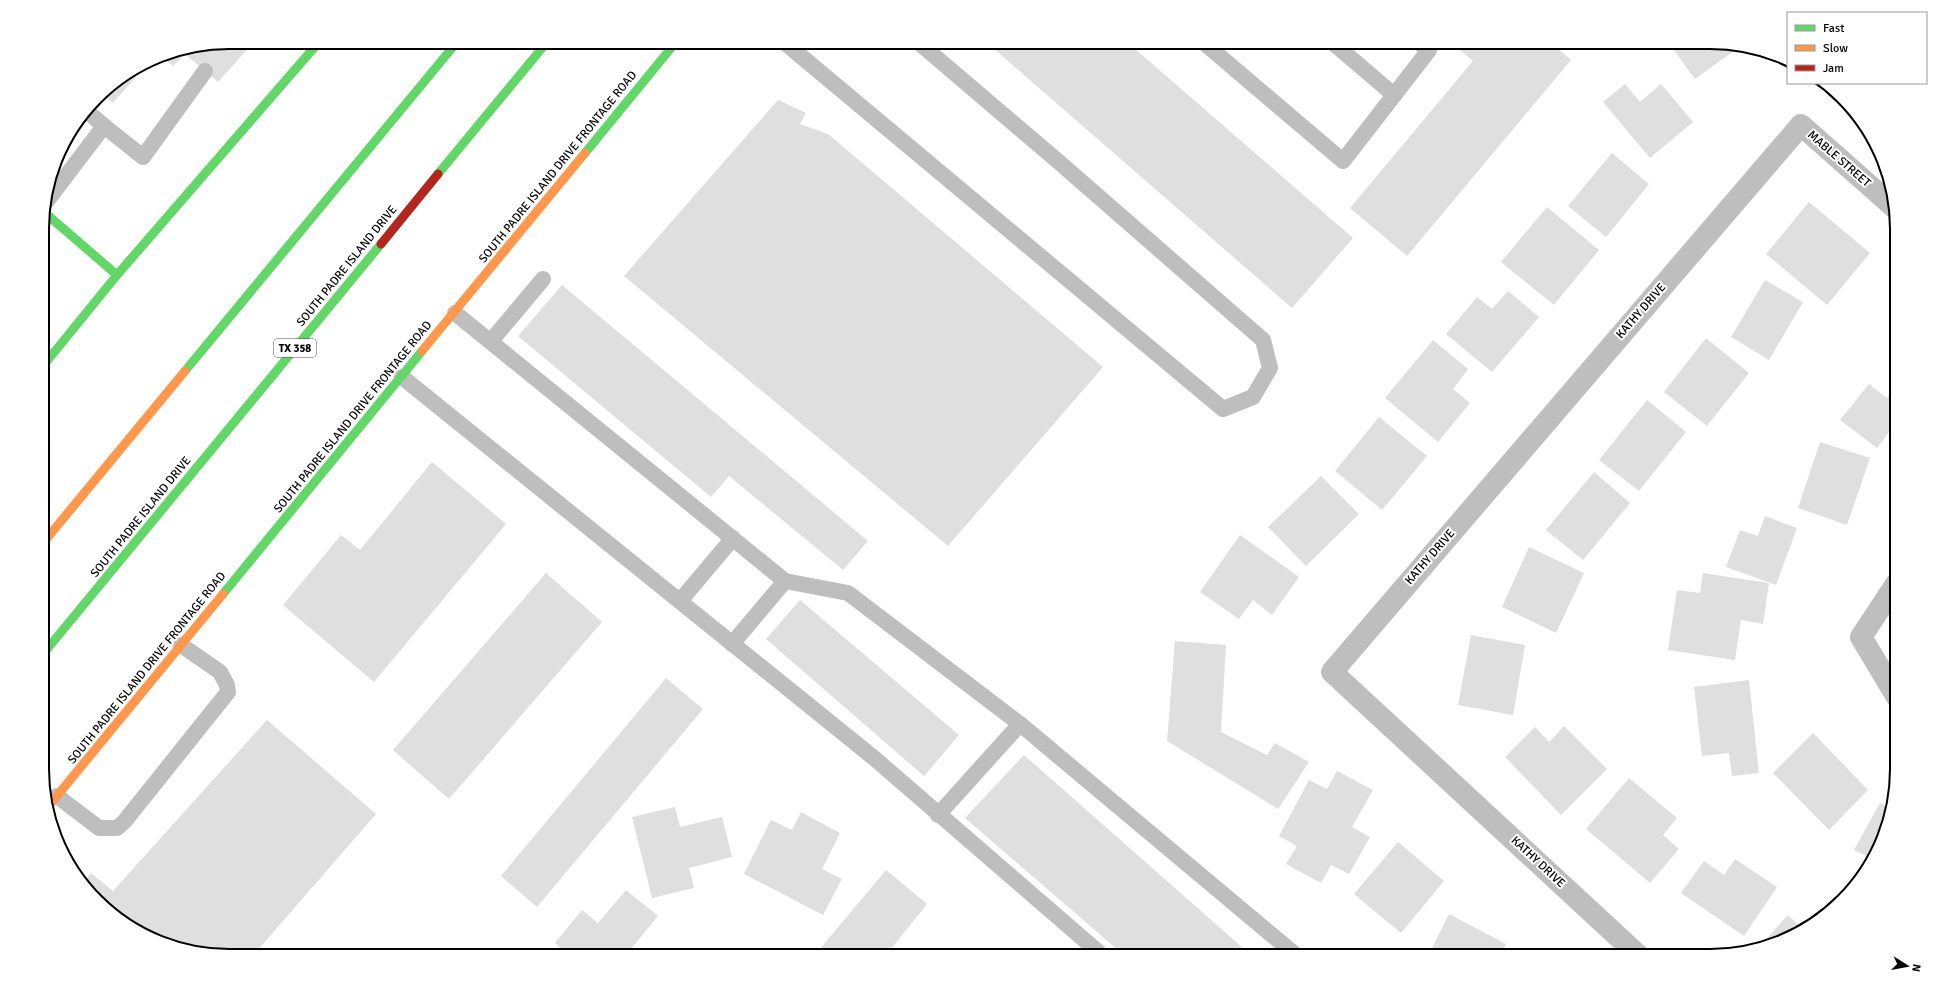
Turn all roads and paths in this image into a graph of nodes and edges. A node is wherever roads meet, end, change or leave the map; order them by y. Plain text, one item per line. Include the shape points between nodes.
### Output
1 (313, 49) edge
2 (451, 49) edge
3 (541, 49) edge
4 (670, 49) edge
5 (792, 49) edge
6 (926, 49) edge
7 (1211, 49) edge
8 (1340, 49) edge
9 (1428, 49) edge
10 (205, 71) dead end
11 (1394, 95) junction
12 (90, 114) edge
13 (1801, 125) joint
14 (104, 126) junction
15 (52, 193) edge
16 (1888, 201) edge
17 (49, 221) edge
18 (117, 275) junction
19 (543, 279) dead end
20 (455, 312) junction
21 (491, 342) junction
22 (49, 359) edge
23 (402, 376) junction
24 (49, 536) edge
25 (733, 538) junction
26 (785, 581) junction
27 (1890, 593) edge
28 (680, 601) junction
29 (732, 644) junction
30 (182, 645) junction
31 (49, 647) edge
32 (1890, 685) edge
33 (1020, 724) junction
34 (52, 802) edge
35 (938, 815) junction
36 (1095, 949) edge
37 (1289, 949) edge
38 (1631, 949) edge

1 - 18 main road
2 - 24 main road
3 - 31 main road, SOUTH PADRE ISLAND DRIVE / TX 358
4 - 20 main road, SOUTH PADRE ISLAND DRIVE FRONTAGE ROAD
5 - 6 lane via 1223,409 1253,397 1270,368 1263,340
7 - 11 lane via 1343,161
8 - 11 lane
9 - 11 lane
10 - 14 lane via 143,157
12 - 14 lane
13 - 16 street, MABLE STREET
13 - 38 street, KATHY DRIVE via 1332,672
14 - 15 lane
17 - 18 main road
18 - 22 main road
19 - 21 lane
20 - 21 lane
20 - 23 main road, SOUTH PADRE ISLAND DRIVE FRONTAGE ROAD
21 - 25 lane
23 - 28 lane
23 - 30 main road, SOUTH PADRE ISLAND DRIVE FRONTAGE ROAD
25 - 26 lane
25 - 28 lane
26 - 29 lane
26 - 33 lane via 848,593
27 - 32 street via 1861,637
28 - 29 lane
29 - 35 lane via 874,758
30 - 34 main road, SOUTH PADRE ISLAND DRIVE FRONTAGE ROAD
30 - 34 lane via 220,672 228,692 124,822 117,828 99,828
33 - 35 lane
33 - 37 lane
35 - 36 lane

